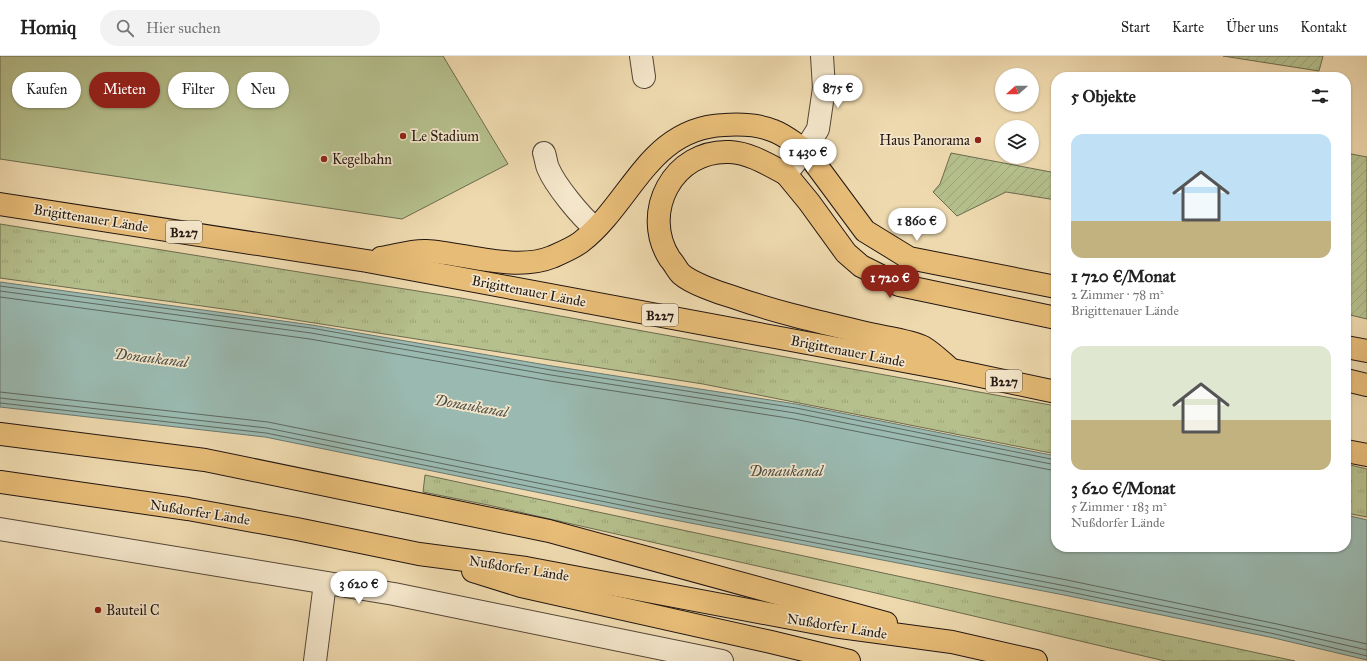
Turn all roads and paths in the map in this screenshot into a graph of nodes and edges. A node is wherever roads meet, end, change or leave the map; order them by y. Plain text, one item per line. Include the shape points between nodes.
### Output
1 (822, 56) edge
2 (805, 150) junction
3 (544, 153) dead end
4 (786, 174) junction
5 (0, 204) edge
6 (595, 228) junction
7 (368, 261) junction
8 (1051, 286) edge
9 (1051, 317) edge
10 (1351, 348) edge
11 (1367, 351) edge
12 (952, 370) junction
13 (1351, 381) edge
14 (1367, 385) edge
15 (1051, 391) edge
16 (0, 434) edge
17 (1351, 452) edge
18 (1367, 455) edge
19 (0, 482) edge
20 (0, 492) edge
21 (81, 494) junction
22 (0, 529) edge
23 (419, 554) junction
24 (325, 583) junction
25 (952, 642) junction
26 (314, 661) edge
27 (722, 661) edge
28 (849, 661) edge
29 (1036, 661) edge

1 - 2 street via 824,88 818,129
2 - 4 street
2 - 6 main road via 774,131 744,124 715,125 692,130 654,156
2 - 8 main road via 865,231 909,258
3 - 6 street via 548,169 562,190 586,221
4 - 9 main road via 846,253 861,266 899,285
4 - 12 main road via 751,157 729,152 702,157 677,173 661,201 658,230 664,250 681,274 713,290 772,311 923,346
5 - 7 main road, Brigittenauer Lände / B227
6 - 7 main road via 581,242 550,258 515,264 424,250
7 - 12 main road, Brigittenauer Lände / B227
10 - 11 main road
12 - 15 main road, Brigittenauer Lände / B227
13 - 14 main road
16 - 25 main road via 205,460 549,531
17 - 18 main road
19 - 21 main road, Nußdorfer Lände
20 - 21 main road
21 - 23 main road, Nußdorfer Lände via 211,514
22 - 24 street
23 - 25 main road, Nußdorfer Lände via 526,568 833,626
23 - 28 main road via 521,586
24 - 26 street
24 - 27 street via 394,594
25 - 29 main road, Nußdorfer Lände

